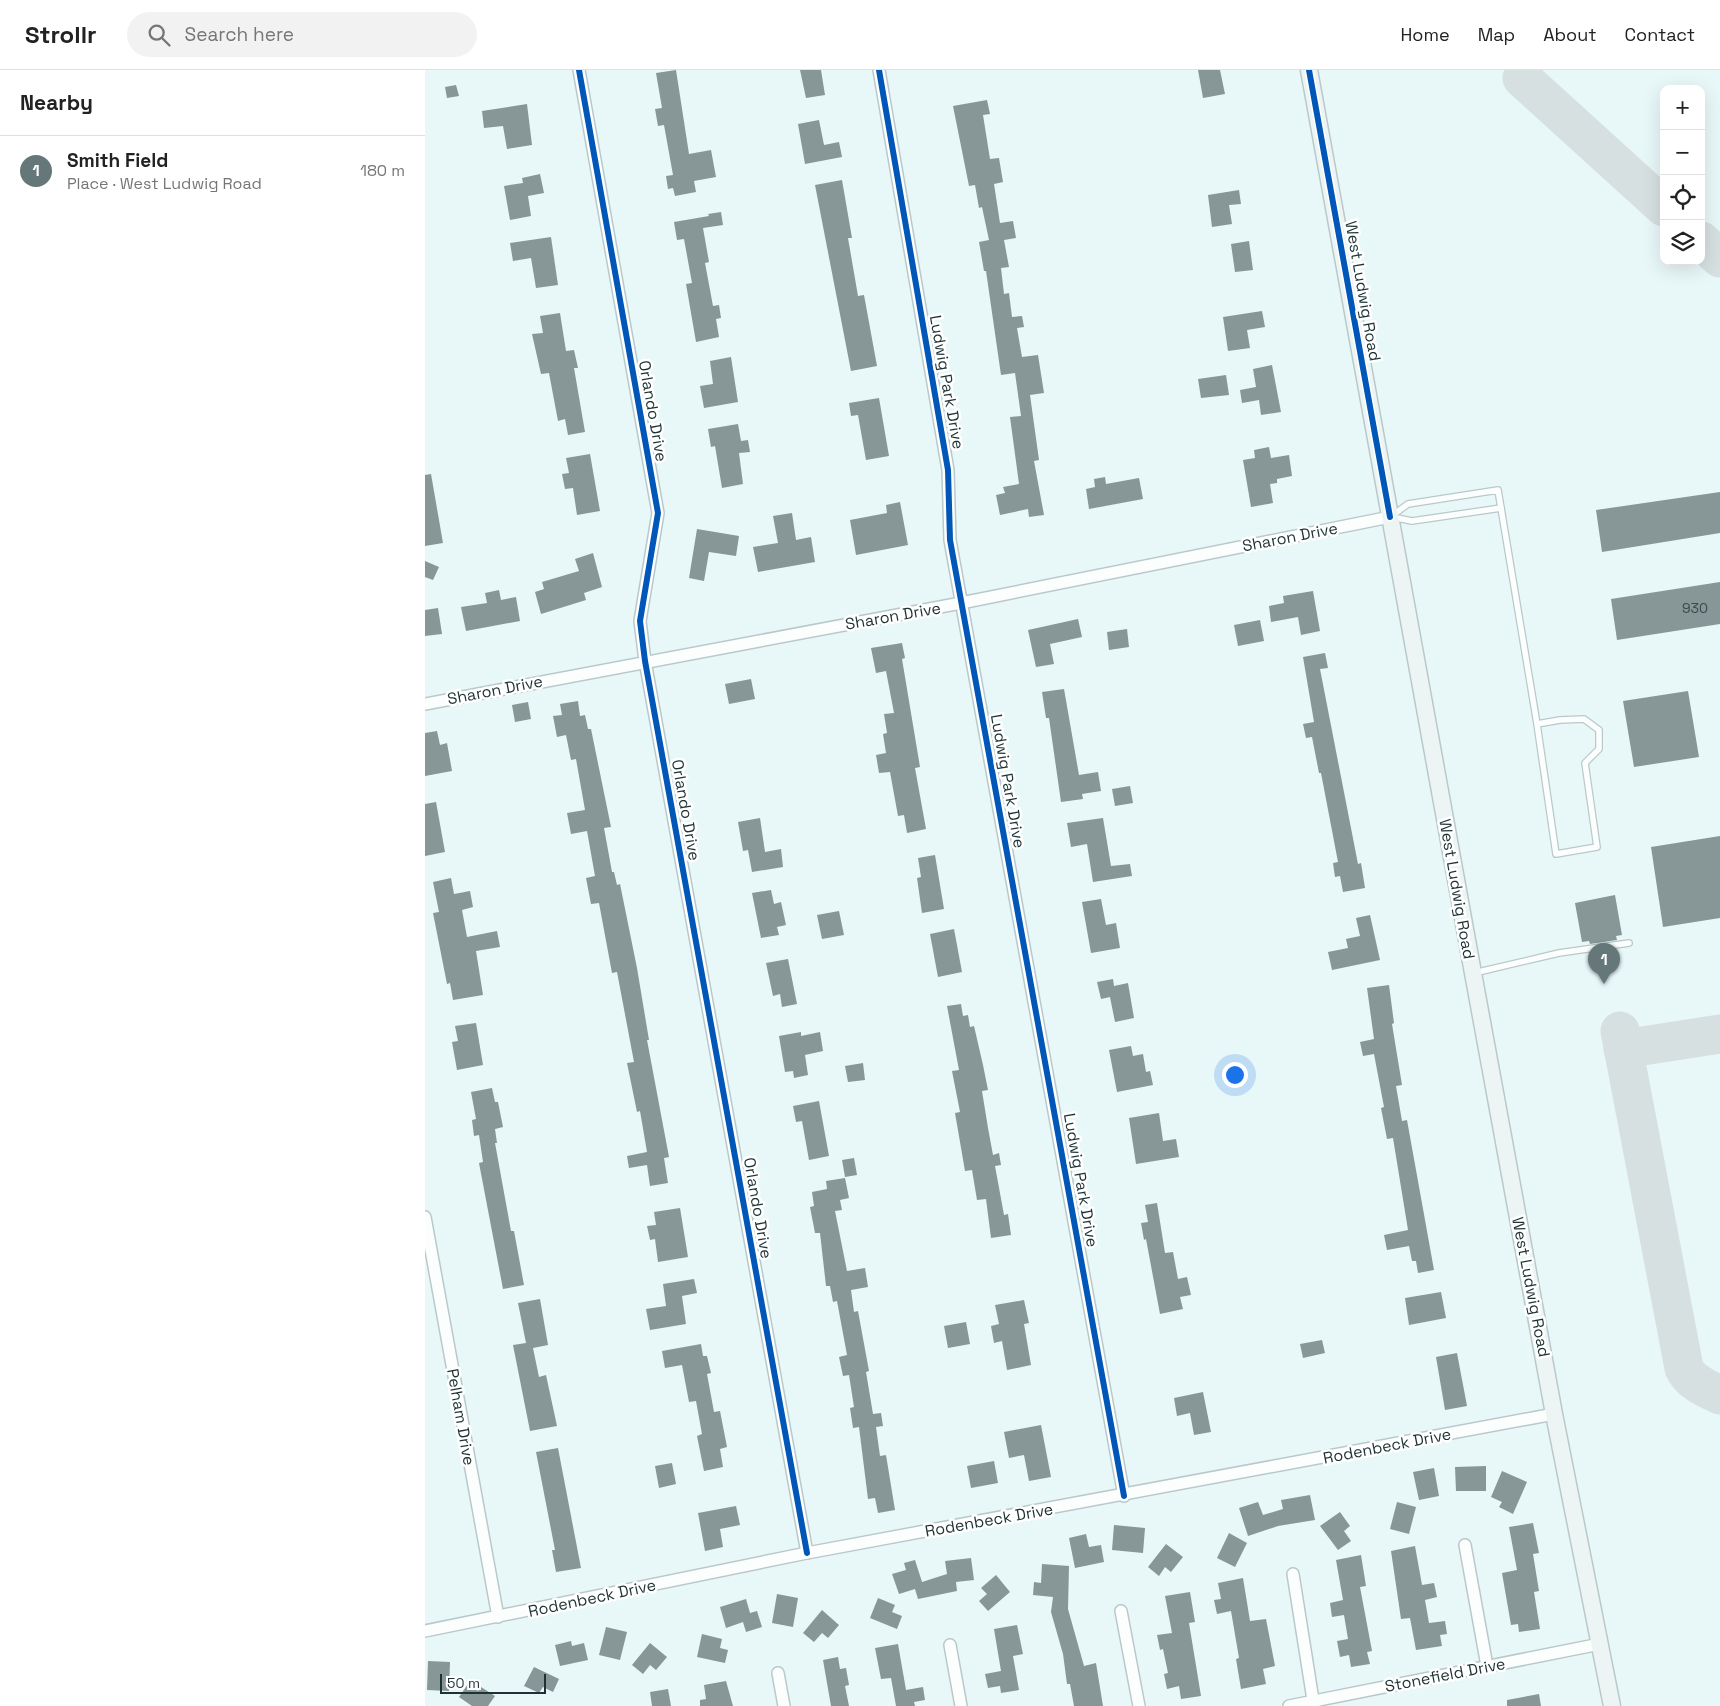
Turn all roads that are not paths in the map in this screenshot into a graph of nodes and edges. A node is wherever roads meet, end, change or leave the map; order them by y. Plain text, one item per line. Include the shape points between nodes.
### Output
1 (579, 70) edge
2 (879, 70) edge
3 (1309, 70) edge
4 (1501, 508) junction
5 (1389, 517) junction
6 (961, 603) junction
7 (645, 661) junction
8 (425, 704) edge
9 (1537, 724) junction
10 (1629, 943) dead end
11 (1473, 973) junction
12 (425, 1217) edge
13 (1554, 1414) junction
14 (1124, 1496) junction
15 (1465, 1545) dead end
16 (807, 1553) junction
17 (1293, 1574) dead end
18 (1121, 1611) dead end
19 (498, 1617) junction
20 (425, 1631) edge
21 (1600, 1644) junction
22 (950, 1645) dead end
23 (1487, 1666) junction
24 (778, 1674) dead end
25 (1314, 1704) edge
26 (783, 1706) edge
27 (961, 1706) edge
28 (1139, 1706) edge
29 (1289, 1706) edge
30 (1612, 1706) edge

1 - 7 street, Orlando Drive via 658,513 640,621
2 - 6 street, Ludwig Park Drive via 948,470 950,540
3 - 5 main road, West Ludwig Road
4 - 5 lane via 1412,521
4 - 5 lane via 1498,490 1407,504
4 - 9 lane
5 - 6 street, Sharon Drive
5 - 11 main road, West Ludwig Road
6 - 7 street, Sharon Drive
6 - 14 street, Ludwig Park Drive
7 - 8 street, Sharon Drive
7 - 16 street, Orlando Drive
9 - 9 lane via 1584,719 1599,730 1599,749 1585,763 1597,847 1556,854
10 - 11 lane via 1559,953
11 - 13 main road, West Ludwig Road
12 - 19 street, Pelham Drive
13 - 14 street, Rodenbeck Drive
13 - 21 main road, West Ludwig Road
14 - 16 street, Rodenbeck Drive
15 - 23 street
16 - 19 street, Rodenbeck Drive
17 - 25 street
18 - 28 street
19 - 20 street, Rodenbeck Drive
21 - 23 street, Stonefield Drive
21 - 30 main road, West Ludwig Road
22 - 27 street
23 - 25 street, Stonefield Drive
24 - 26 street
25 - 29 street, Stonefield Drive

